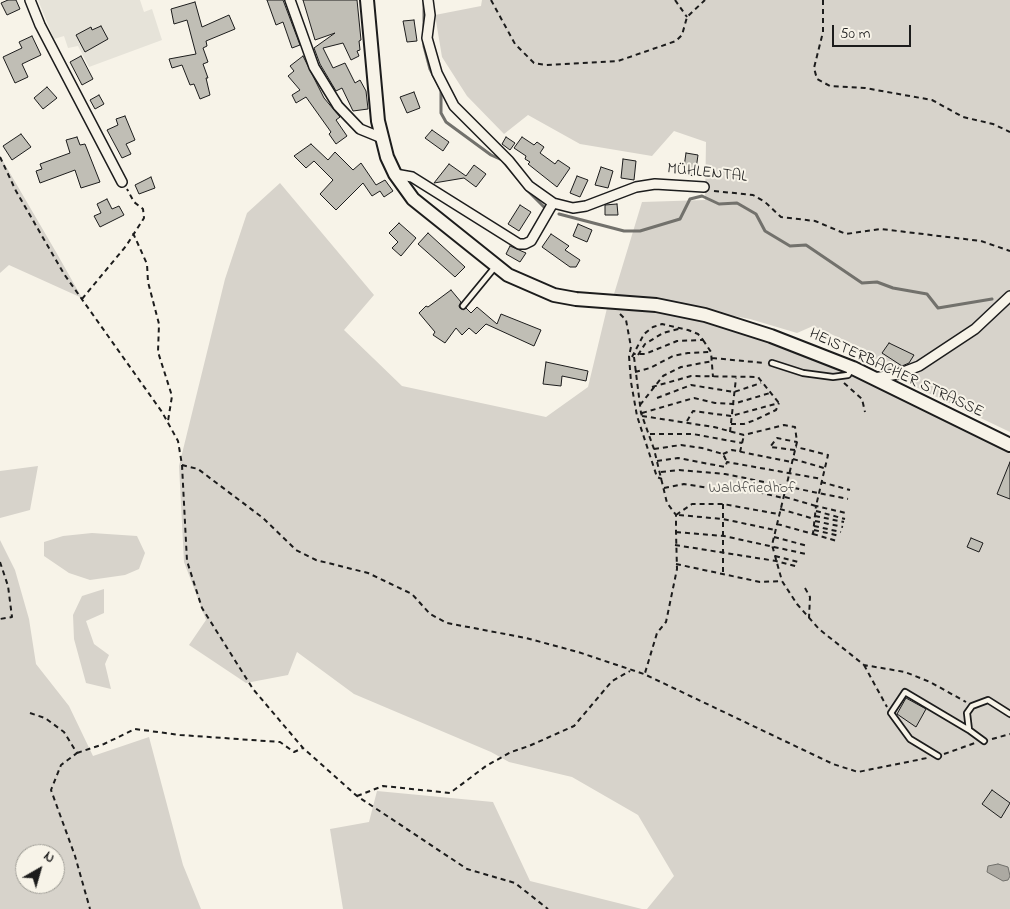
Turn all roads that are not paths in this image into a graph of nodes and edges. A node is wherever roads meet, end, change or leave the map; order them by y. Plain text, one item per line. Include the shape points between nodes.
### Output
1 (30, 0) edge
2 (290, 0) edge
3 (367, 0) edge
4 (428, 0) edge
5 (382, 138) junction
6 (395, 174) junction
7 (122, 182) road end
8 (704, 187) road end
9 (553, 203) junction
10 (496, 266) junction
11 (1010, 296) edge
12 (463, 306) dead end
13 (772, 363) road end
14 (853, 368) junction
15 (874, 378) junction
16 (1010, 445) edge
17 (1010, 714) edge
18 (969, 730) junction
19 (984, 741) road end
20 (938, 756) road end

1 - 7 street
2 - 5 street via 314,67 338,106 360,129
3 - 5 main road, HEISTERBACHER STRASSE
4 - 9 street, MÜHLENTAL via 427,38 437,73 454,106 509,161 529,186
5 - 6 main road, HEISTERBACHER STRASSE
6 - 9 street via 412,177 519,244 531,241
6 - 10 main road, HEISTERBACHER STRASSE via 413,199
8 - 9 street, MÜHLENTAL via 655,184 636,187 586,206 573,208
10 - 12 lane
10 - 14 main road, HEISTERBACHER STRASSE via 508,275 554,295 656,305 706,315 779,338
11 - 15 street via 975,329 919,366
13 - 14 lane via 803,373 836,377 848,375
14 - 15 main road, HEISTERBACHER STRASSE
15 - 16 main road, HEISTERBACHER STRASSE
17 - 18 lane via 988,700 972,706 968,713
18 - 19 lane
18 - 20 lane via 905,692 891,713 910,739

